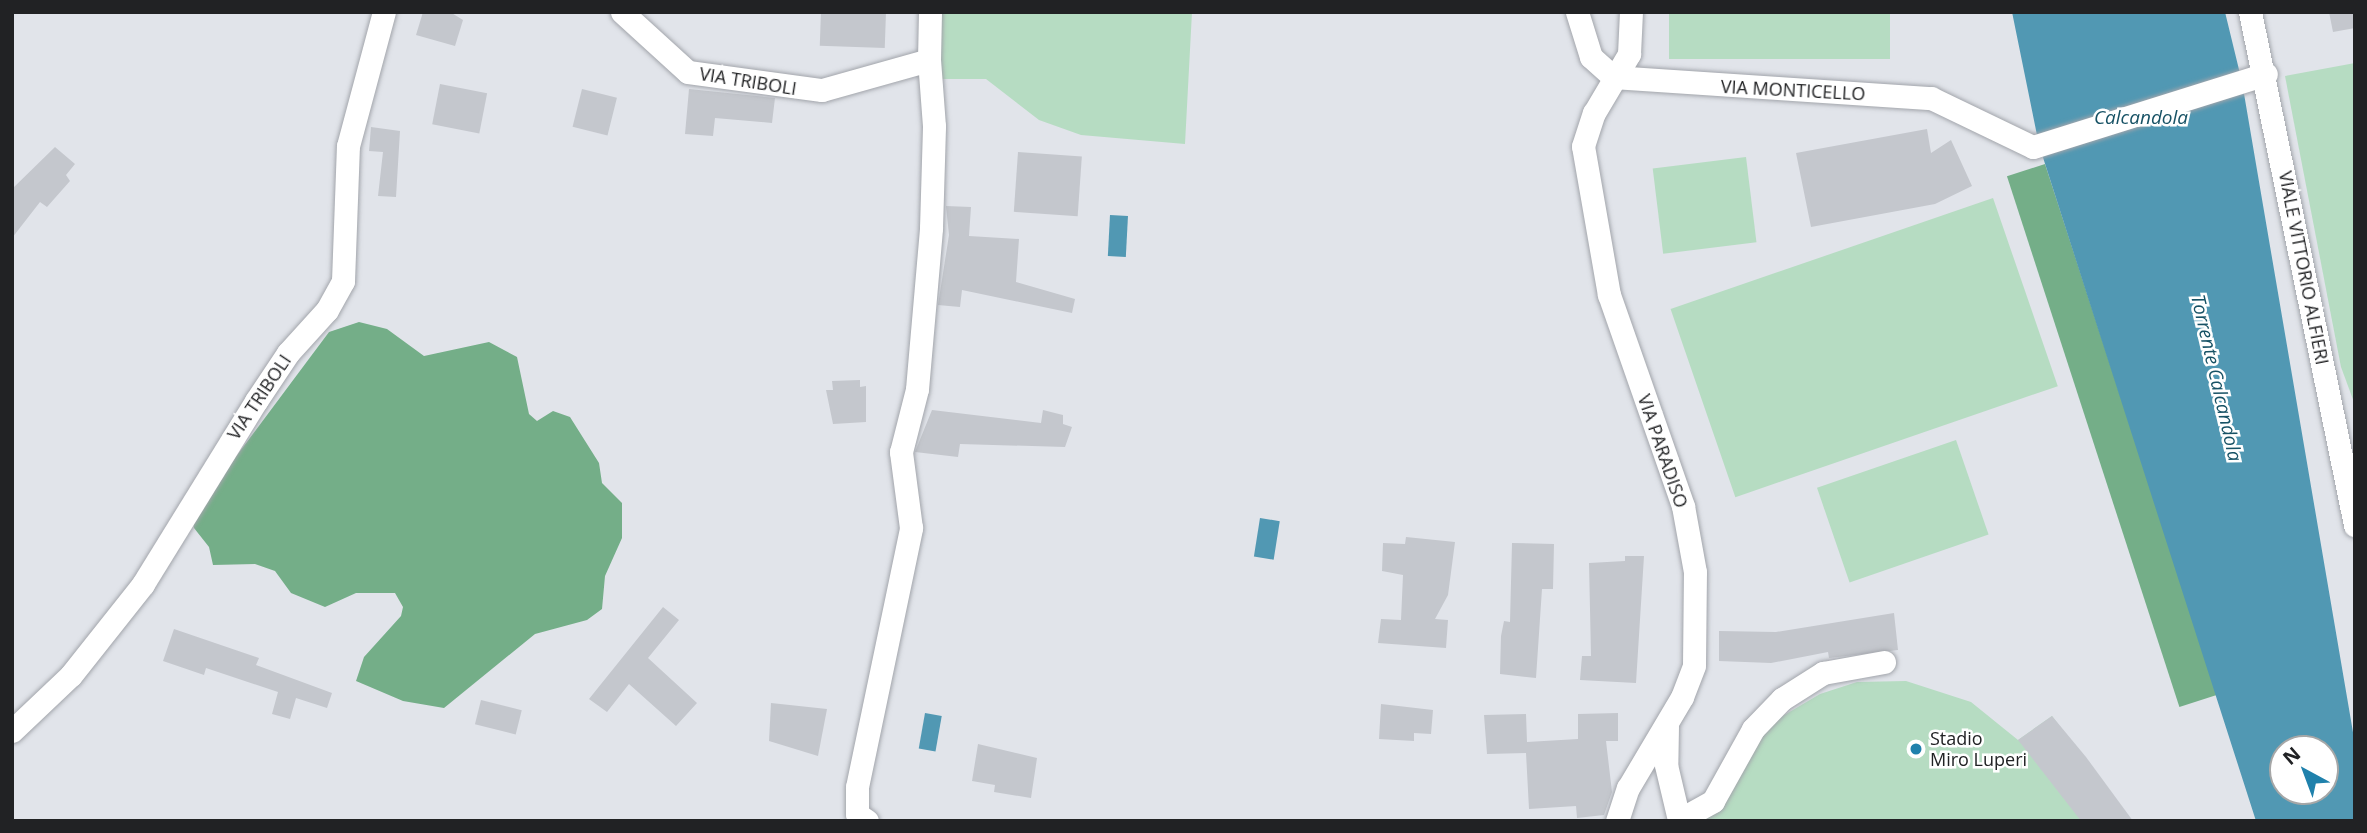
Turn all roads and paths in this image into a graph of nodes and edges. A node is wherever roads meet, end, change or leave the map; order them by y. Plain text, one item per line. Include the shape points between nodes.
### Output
1 (384, 12) edge
2 (622, 12) edge
3 (930, 12) edge
4 (1577, 12) edge
5 (1631, 12) edge
6 (2250, 12) edge
7 (929, 60) junction
8 (2266, 74) junction
9 (1613, 76) junction
10 (2352, 491) edge
11 (2355, 525) edge
12 (1884, 662) dead end
13 (1667, 723) junction
14 (12, 731) edge
15 (867, 821) edge
16 (1617, 821) edge

1 - 14 street, VIA TRIBOLI via 348,146 343,281 256,401 144,584 71,675
2 - 7 street, VIA TRIBOLI via 688,72 722,80 822,90
3 - 7 street
4 - 9 street via 1591,57
5 - 9 street via 1629,54
6 - 8 street, VIALE VITTORIO ALFIERI
7 - 15 street via 934,126 930,228 917,389 901,452 911,528 857,787 857,814
8 - 9 street, VIA MONTICELLO via 2033,147 1931,98
8 - 10 street, VIALE VITTORIO ALFIERI
9 - 13 street, VIA PARADISO via 1583,146 1586,178 1609,295 1683,506 1695,572 1694,665
10 - 11 street, VIALE VITTORIO ALFIERI
12 - 13 street via 1823,673 1782,699 1753,729 1713,801 1679,820 1666,765
13 - 16 street, VIA PARADISO via 1628,788

